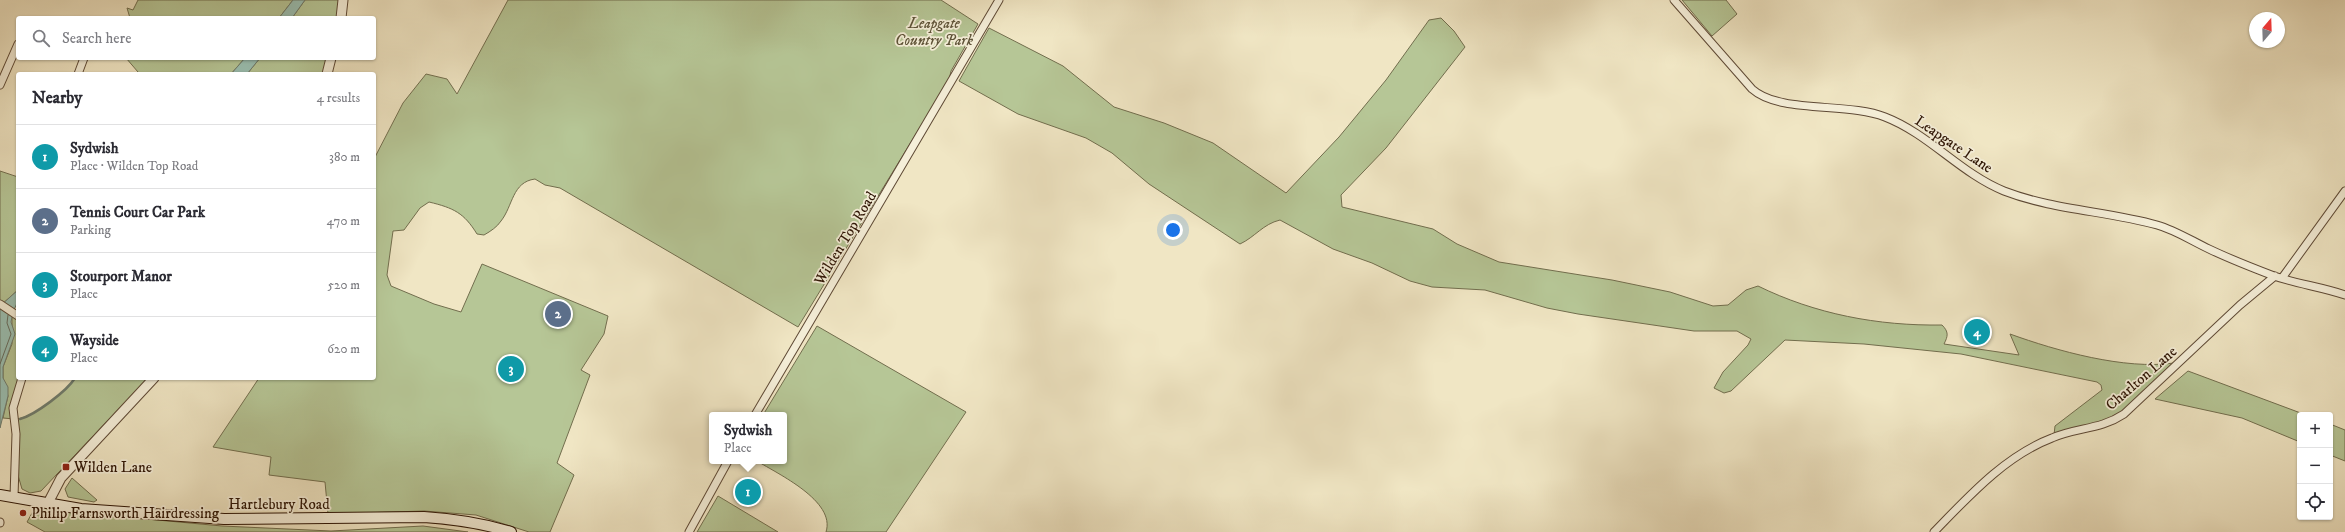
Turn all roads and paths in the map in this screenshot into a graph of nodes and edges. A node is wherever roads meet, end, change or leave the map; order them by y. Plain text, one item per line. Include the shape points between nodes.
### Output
1 (343, 0) edge
2 (1000, 0) edge
3 (1674, 0) edge
4 (341, 16) edge
5 (16, 49) edge
6 (83, 60) edge
7 (330, 60) edge
8 (79, 72) edge
9 (328, 72) edge
10 (0, 85) edge
11 (2345, 191) edge
12 (2278, 277) junction
13 (2345, 296) edge
14 (0, 304) edge
15 (16, 315) edge
16 (21, 380) edge
17 (152, 380) edge
18 (757, 412) edge
19 (726, 464) edge
20 (0, 495) edge
21 (14, 497) junction
22 (48, 503) junction
23 (511, 532) edge
24 (689, 532) edge
25 (1934, 532) edge

1 - 4 street
2 - 18 street, Wilden Top Road
3 - 12 street, Leapgate Lane via 1752,90 1764,98 1784,103 1858,109 1884,117 1916,133 1971,173 2004,190 2061,207 2159,225 2211,250
5 - 10 street
6 - 8 street
7 - 9 street
11 - 12 street, Charlton Lane
12 - 13 street
12 - 25 street, Charlton Lane via 2240,305 2147,393 2113,421 2054,437 2019,455 1972,494
14 - 15 street
16 - 21 street via 13,408 16,434
17 - 22 street via 61,478
19 - 24 street
20 - 21 main road, Hartlebury Road
21 - 22 main road, Hartlebury Road
22 - 23 main road, Hartlebury Road via 81,509 224,519 424,517 486,524

